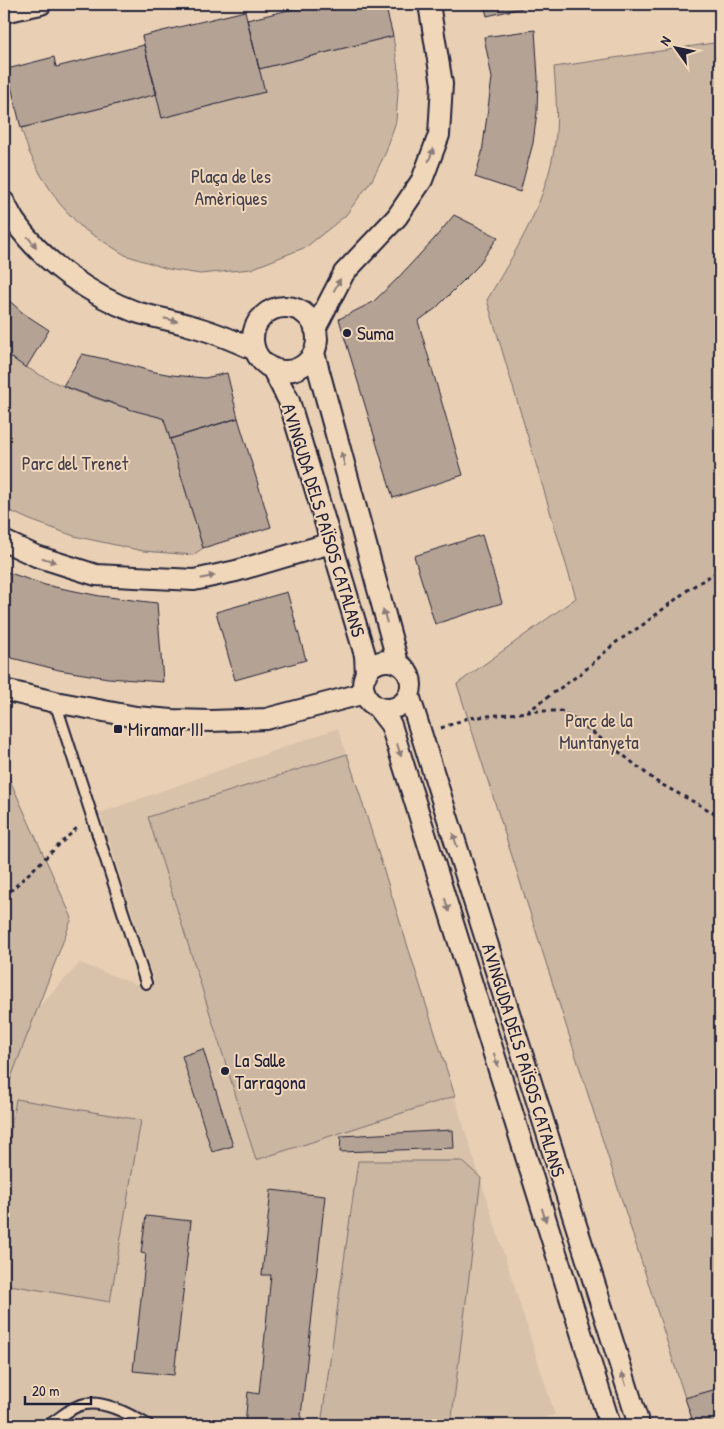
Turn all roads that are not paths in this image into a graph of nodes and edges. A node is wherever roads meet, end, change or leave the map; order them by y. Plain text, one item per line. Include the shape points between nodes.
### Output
1 (41, 4) edge
2 (429, 4) edge
3 (4, 12) edge
4 (4, 202) edge
5 (315, 329) junction
6 (255, 350) junction
7 (314, 353) junction
8 (272, 368) junction
9 (4, 541) edge
10 (331, 543) junction
11 (398, 663) junction
12 (4, 690) edge
13 (369, 692) junction
14 (409, 695) junction
15 (55, 702) junction
16 (146, 983) dead end
17 (48, 1425) edge
18 (148, 1425) edge
19 (610, 1425) edge
20 (639, 1425) edge

1 - 3 street
5 -> 2 street via 344,273 397,216 422,180 439,135 442,84
4 -> 6 street via 16,223 39,250 90,289 136,312 190,325
5 - 6 street via 298,310 274,309 256,326
5 - 7 street
6 - 8 street
7 - 8 street via 296,369
11 -> 7 street, AVINGUDA DELS PAÏSOS CATALANS
8 - 10 street, AVINGUDA DELS PAÏSOS CATALANS via 289,401
9 -> 10 street via 36,556 96,575 194,580
10 - 13 street, AVINGUDA DELS PAÏSOS CATALANS via 364,655
11 - 13 street via 383,661 370,668
11 - 14 street via 411,680
12 - 15 street
13 - 14 street via 384,709 399,706
13 - 15 street via 266,719 210,721 136,717
13 -> 19 street, AVINGUDA DELS PAÏSOS CATALANS via 391,725
20 -> 14 street, AVINGUDA DELS PAÏSOS CATALANS
15 - 16 lane
17 - 18 lane via 80,1405 97,1403

